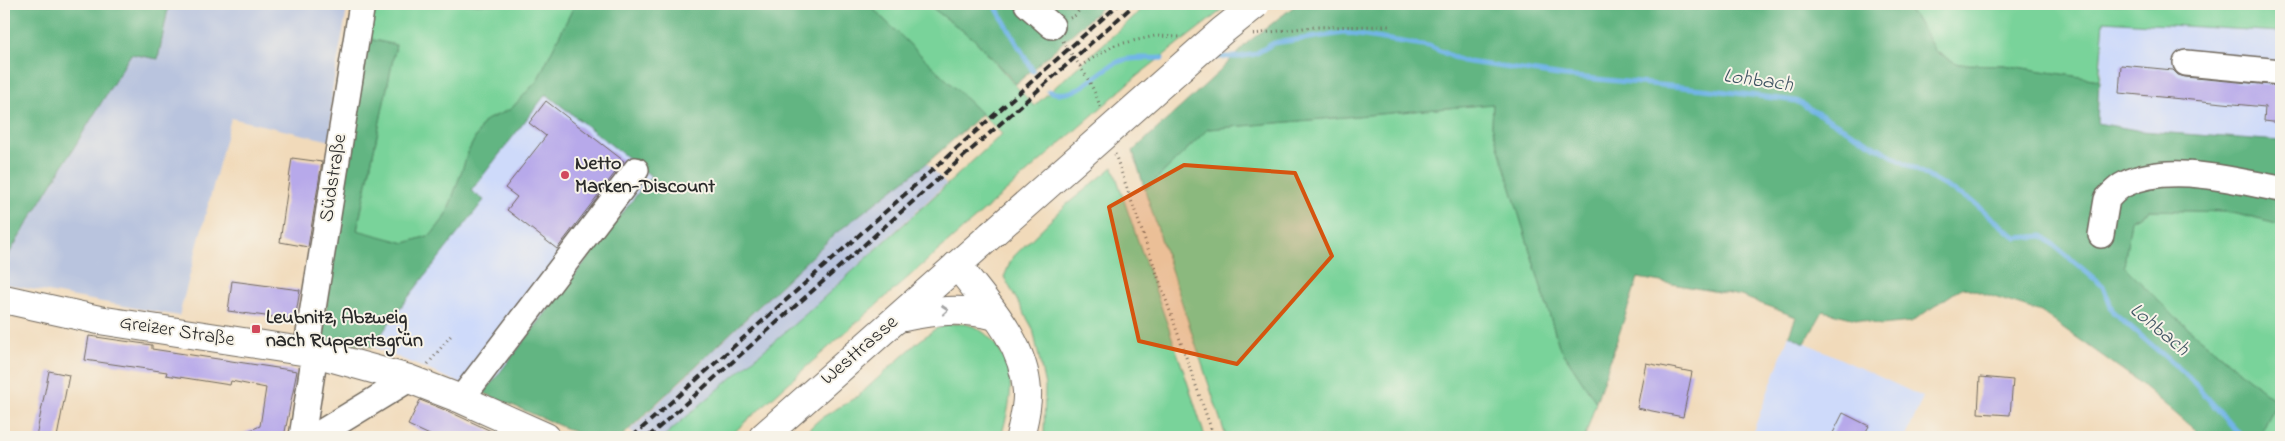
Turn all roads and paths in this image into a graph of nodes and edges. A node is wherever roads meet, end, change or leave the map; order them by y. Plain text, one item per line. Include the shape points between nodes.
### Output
1 (362, 4) edge
2 (1027, 4) edge
3 (1256, 4) edge
4 (1052, 26) joint
5 (2186, 63) dead end
6 (2281, 72) edge
7 (1102, 112) dead end
8 (1113, 148) dead end
9 (636, 170) dead end
10 (2281, 189) edge
11 (2102, 235) dead end
12 (957, 265) junction
13 (4, 299) edge
14 (996, 316) junction
15 (897, 319) junction
16 (453, 334) dead end
17 (310, 353) junction
18 (412, 380) junction
19 (461, 399) junction
20 (302, 437) edge
21 (314, 437) edge
22 (546, 437) edge
23 (763, 437) edge
24 (1020, 437) edge
25 (1214, 437) edge

1 - 17 street, Südstraße
2 - 4 street
3 - 12 main road, Westtrasse, bridge
4 - 7 path via 1088,78
5 - 6 street
8 - 25 path
9 - 19 street
10 - 11 street via 2213,177 2160,173 2124,184 2107,199
12 - 14 main road
12 - 15 main road, Westtrasse
13 - 17 main road, Greizer Straße via 99,320
15 -> 14 main road via 950,310
14 - 24 main road via 1008,332 1024,366 1027,393
15 - 23 main road, Westtrasse
16 - 18 path
17 - 18 main road, Greizer Straße
17 - 20 street, Südstraße
18 - 19 main road, Greizer Straße
18 - 21 street
19 - 22 main road, Greizer Straße

